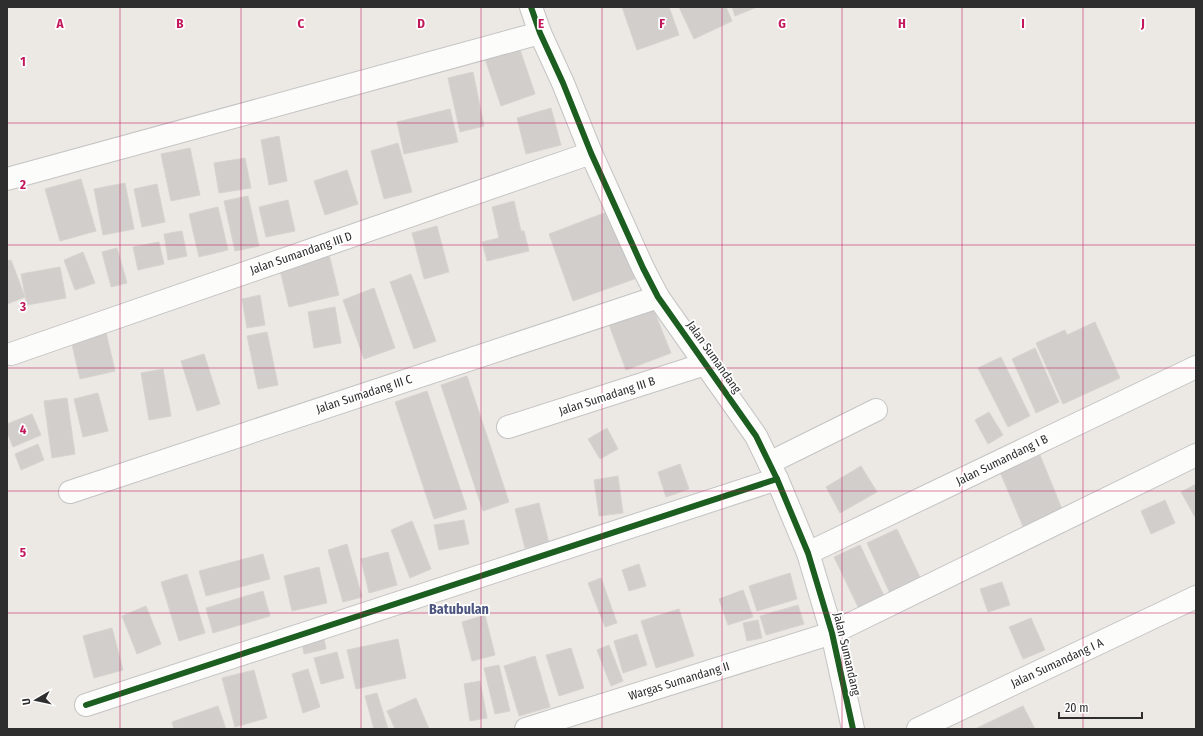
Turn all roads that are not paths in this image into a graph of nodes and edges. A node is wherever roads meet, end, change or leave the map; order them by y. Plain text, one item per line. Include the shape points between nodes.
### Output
1 (531, 7) edge
2 (540, 32) junction
3 (591, 153) junction
4 (7, 178) edge
5 (658, 297) junction
6 (11, 354) dead end
7 (705, 364) junction
8 (1196, 367) edge
9 (876, 410) dead end
10 (508, 427) dead end
11 (1196, 455) edge
12 (773, 471) junction
13 (70, 492) dead end
14 (808, 553) junction
15 (1196, 597) edge
16 (832, 633) junction
17 (86, 704) dead end
18 (526, 729) edge
19 (853, 729) edge
20 (918, 729) edge

1 - 2 street, Jalan Sumandang
2 - 3 street, Jalan Sumandang
2 - 4 street
3 - 5 street, Jalan Sumandang
3 - 6 street, Jalan Sumandang III D
5 - 7 street, Jalan Sumandang
5 - 13 street, Jalan Sumadang III C
7 - 10 street, Jalan Sumadang III B
7 - 12 street, Jalan Sumandang via 756,436
8 - 14 street, Jalan Sumandang I B
9 - 12 street
11 - 16 street, Wargas Sumandang II
12 - 14 street, Jalan Sumandang
12 - 17 street
14 - 16 street, Jalan Sumandang
15 - 20 street, Jalan Sumandang I A
16 - 18 street, Wargas Sumandang II
16 - 19 street, Jalan Sumandang

